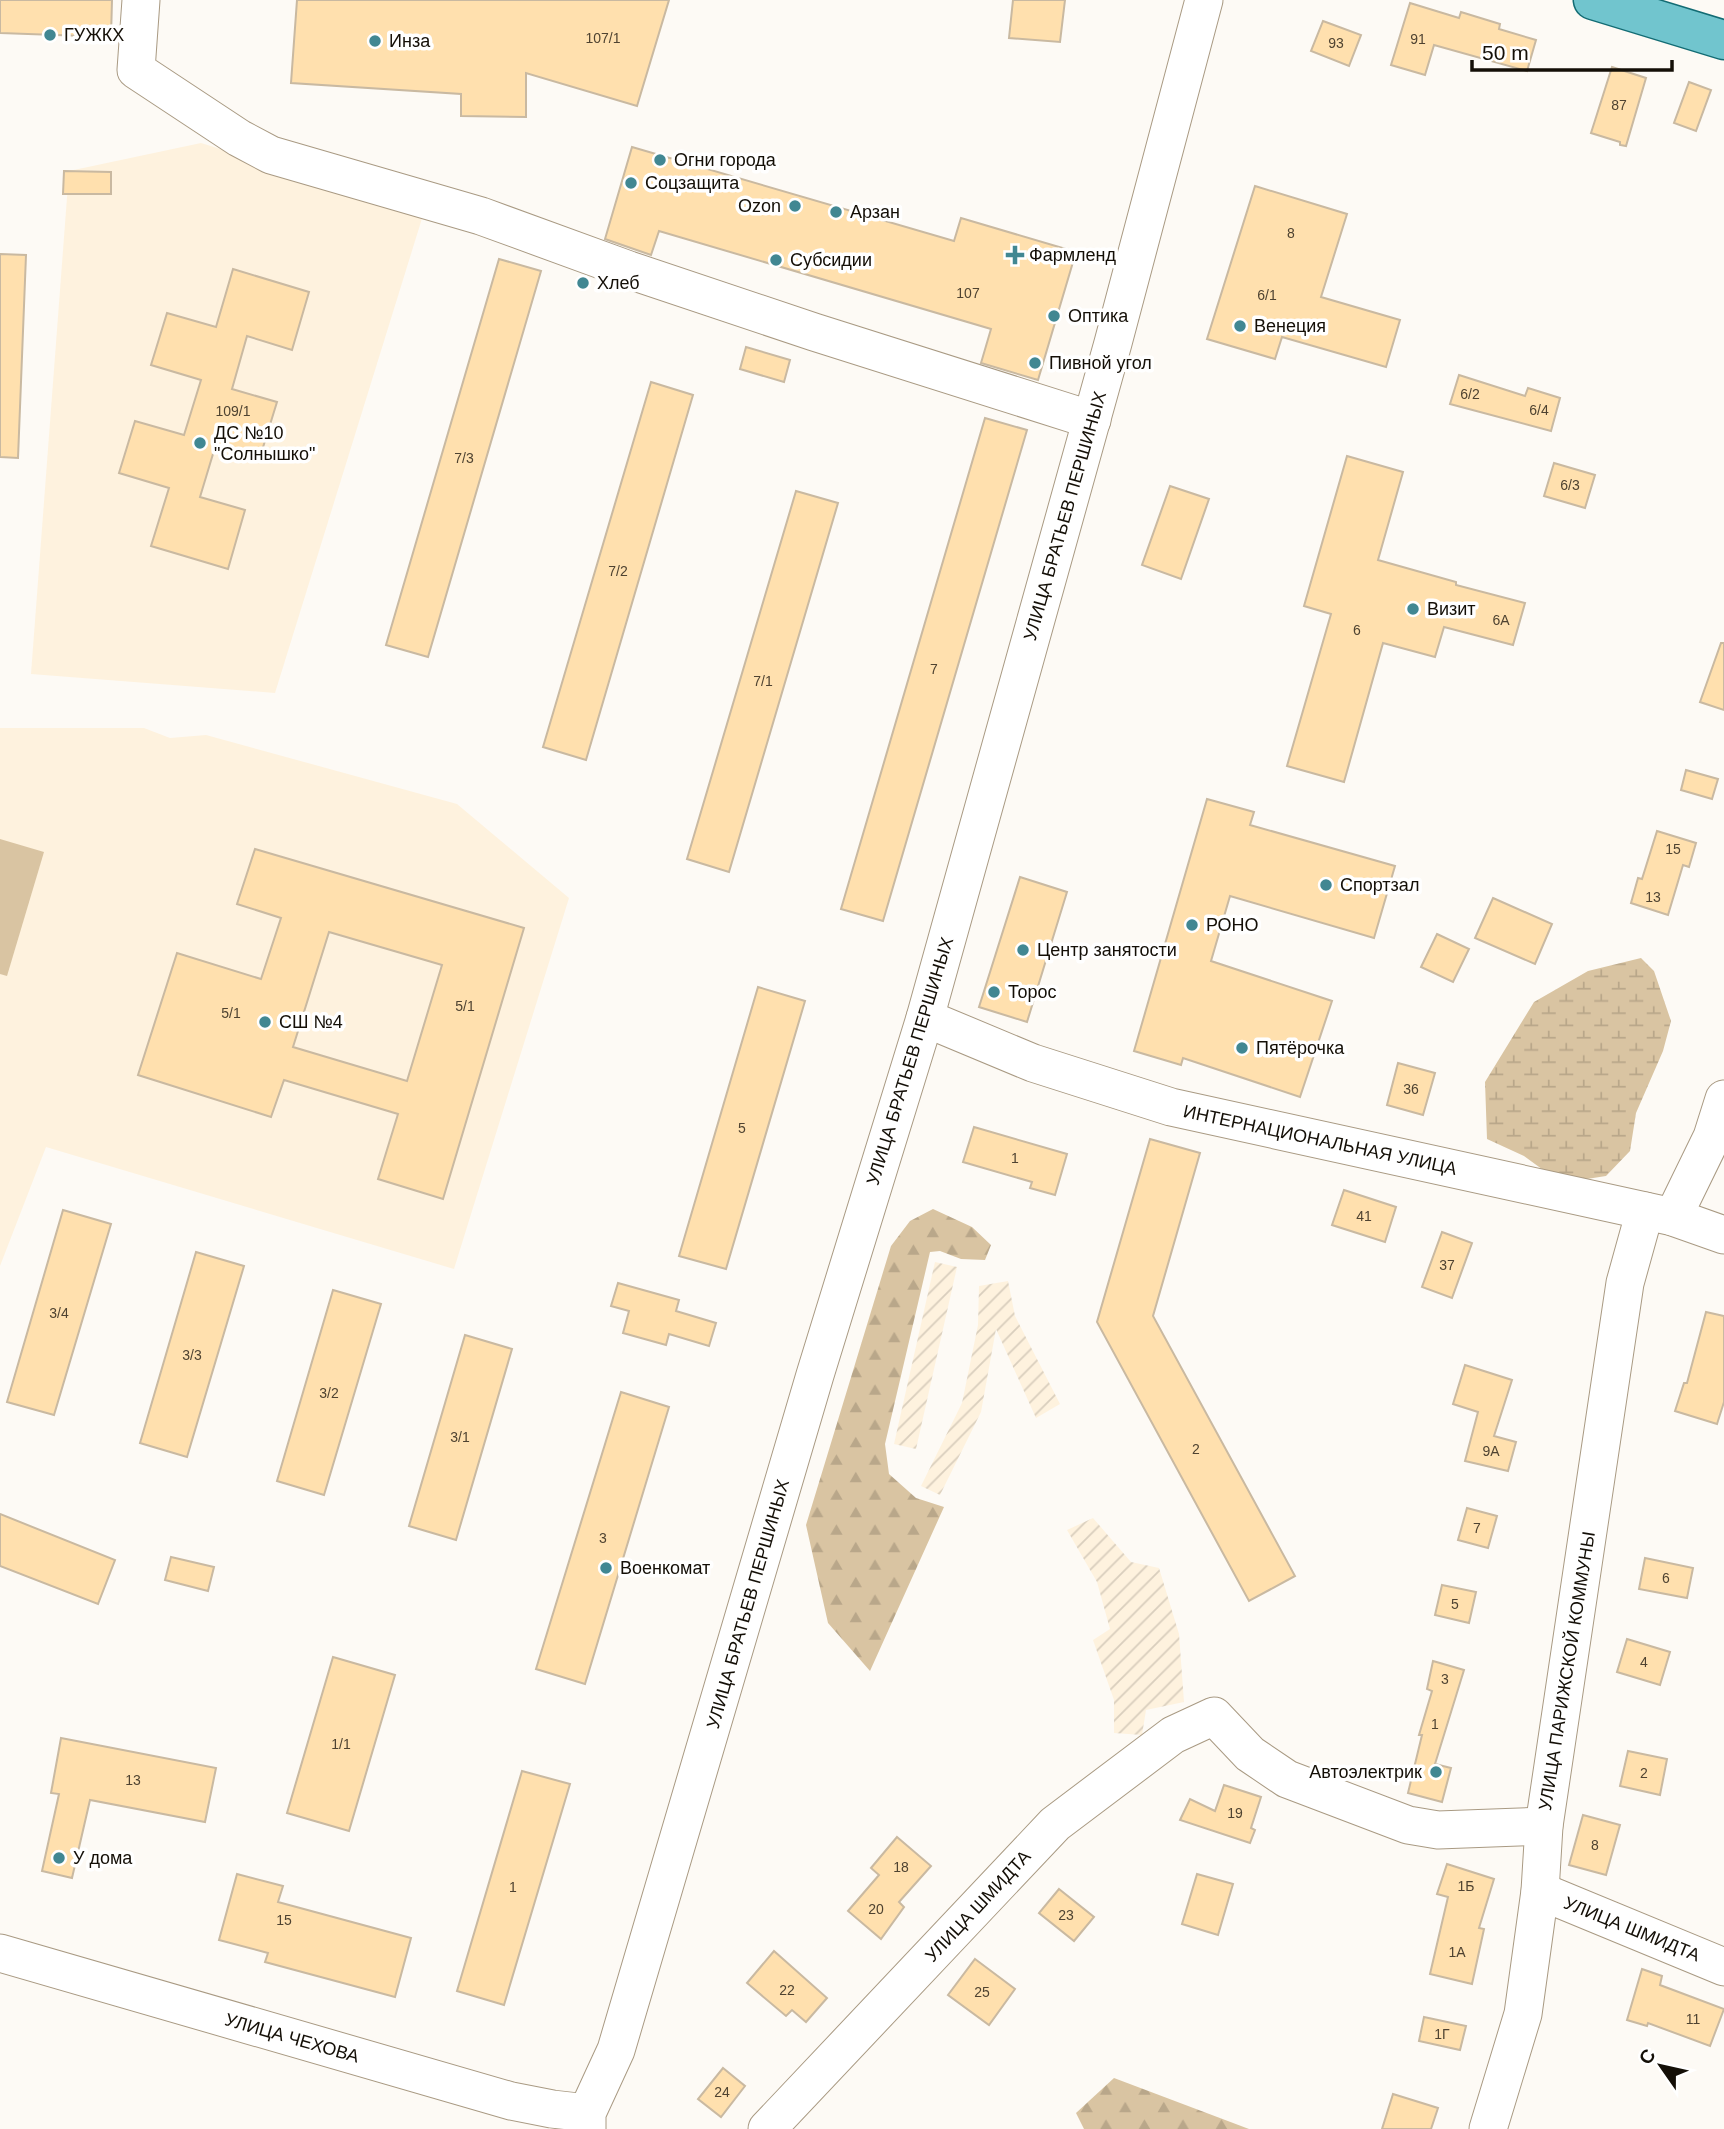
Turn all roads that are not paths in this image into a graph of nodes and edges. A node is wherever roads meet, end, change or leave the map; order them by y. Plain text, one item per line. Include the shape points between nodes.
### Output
1 (141, 0) edge
2 (1204, 0) edge
3 (1593, 0) edge
4 (1724, 40) edge
5 (1092, 420) junction
6 (925, 1018) junction
7 (1724, 1099) edge
8 (1659, 1214) junction
9 (1724, 1235) edge
10 (1544, 1826) junction
11 (1540, 1891) junction
12 (0, 1954) edge
13 (1724, 1967) edge
14 (587, 2121) edge
15 (768, 2129) edge
16 (1488, 2129) edge

1 - 5 street via 136,70 271,155 481,216 629,271
2 - 5 street, УЛИЦА БРАТЬЕВ ПЕРШИНЫХ
3 - 4 main road
5 - 6 street, УЛИЦА БРАТЬЕВ ПЕРШИНЫХ
6 - 8 street, ИНТЕРНАЦИОНАЛЬНАЯ УЛИЦА via 1033,1063 1171,1107
6 - 14 street, УЛИЦА БРАТЬЕВ ПЕРШИНЫХ via 616,2050
7 - 8 street, УЛИЦА ПАРИЖСКОЙ КОММУНЫ via 1712,1137
8 - 9 street, ИНТЕРНАЦИОНАЛЬНАЯ УЛИЦА
8 - 10 street, УЛИЦА ПАРИЖСКОЙ КОММУНЫ via 1625,1283
10 - 11 street, УЛИЦА ПАРИЖСКОЙ КОММУНЫ
10 - 15 street, УЛИЦА ШМИДТА via 1438,1830 1408,1825 1287,1779 1250,1754 1214,1716 1173,1735 1055,1824
11 - 13 street, УЛИЦА ШМИДТА
11 - 16 street, УЛИЦА ПАРИЖСКОЙ КОММУНЫ via 1523,2014
12 - 14 street, УЛИЦА ЧЕХОВА

